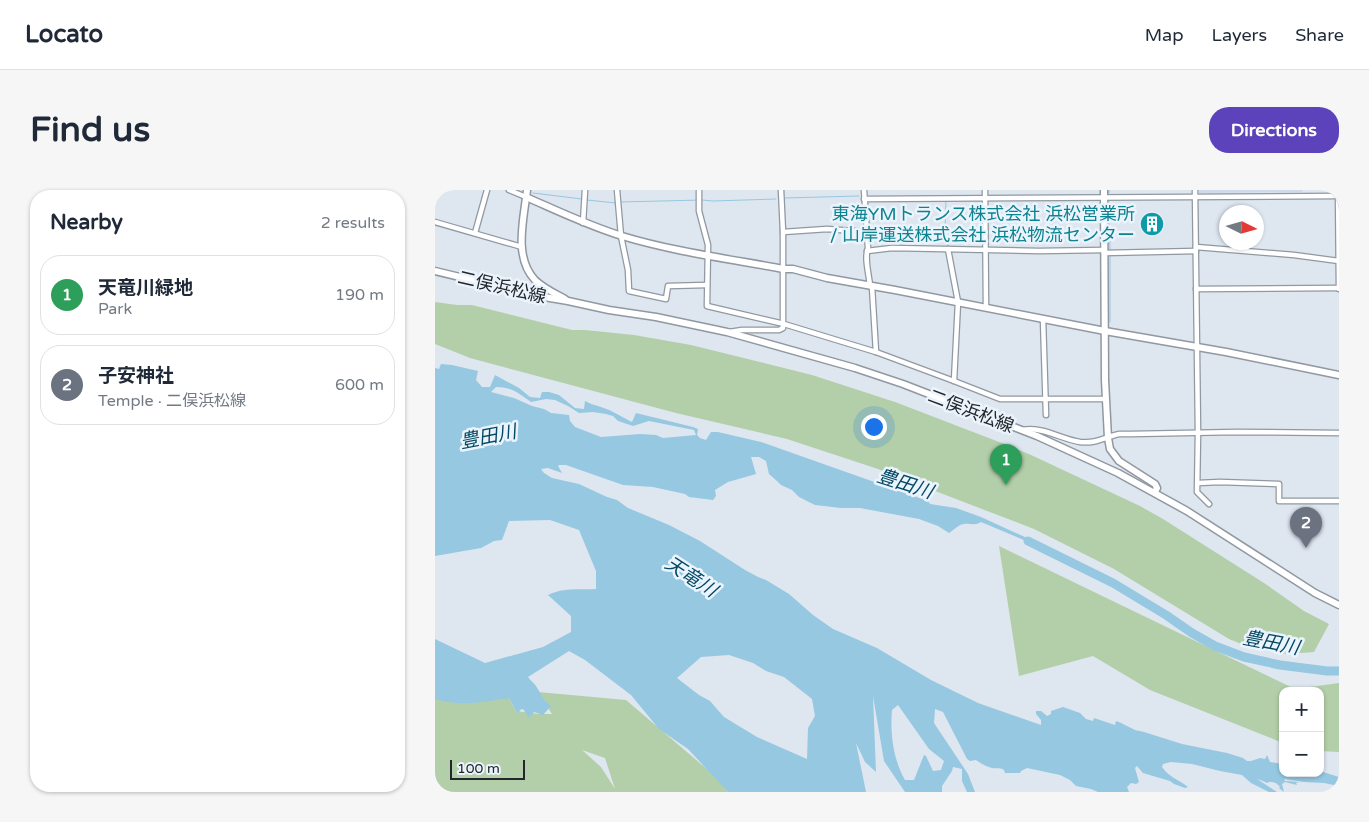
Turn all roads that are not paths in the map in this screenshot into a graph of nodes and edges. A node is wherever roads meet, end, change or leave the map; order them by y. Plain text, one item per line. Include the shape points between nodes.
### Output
1 (487, 190) edge
2 (509, 190) edge
3 (585, 190) edge
4 (617, 190) edge
5 (699, 190) edge
6 (781, 190) edge
7 (864, 190) edge
8 (985, 190) edge
9 (1195, 190) edge
10 (1338, 193) edge
11 (526, 194) edge
12 (1104, 194) edge
13 (1195, 197) junction
14 (985, 198) junction
15 (864, 199) junction
16 (435, 222) edge
17 (583, 223) junction
18 (783, 232) junction
19 (867, 232) junction
20 (475, 233) junction
21 (621, 236) junction
22 (522, 247) junction
23 (948, 249) junction
24 (1196, 249) junction
25 (986, 250) junction
26 (867, 251) junction
27 (1107, 253) junction
28 (708, 255) junction
29 (1339, 261) edge
30 (783, 269) junction
31 (435, 271) edge
32 (707, 285) junction
33 (870, 286) junction
34 (1196, 289) junction
35 (1339, 289) edge
36 (568, 301) junction
37 (958, 302) junction
38 (986, 307) junction
39 (1043, 319) junction
40 (784, 324) junction
41 (1105, 331) junction
42 (727, 332) junction
43 (1197, 347) junction
44 (876, 352) junction
45 (1339, 374) edge
46 (954, 381) junction
47 (1045, 399) junction
48 (1106, 400) junction
49 (1046, 415) dead end
50 (1021, 430) junction
51 (1198, 433) junction
52 (1339, 433) edge
53 (1107, 438) junction
54 (1197, 483) junction
55 (1155, 492) junction
56 (1339, 501) edge
57 (1209, 504) dead end
58 (1339, 605) edge

1 - 20 street
2 - 11 street
3 - 17 street
4 - 21 street
5 - 28 street via 699,211
6 - 18 street
7 - 15 street
8 - 14 street
9 - 13 street
10 - 13 street
10 - 29 street
11 - 17 street
11 - 22 street, 二俣浜松線
12 - 13 street
12 - 14 street
12 - 27 street
13 - 24 street
14 - 15 street
14 - 25 street
15 - 19 street
16 - 20 street
17 - 21 street
18 - 19 street via 827,229
18 - 30 street
19 - 26 street
20 - 22 street
21 - 28 street
21 - 32 street via 629,291 666,299 668,286
22 - 36 street, 二俣浜松線 via 528,270 536,281
23 - 25 street
23 - 26 street
23 - 37 street
24 - 27 street
24 - 29 street
24 - 34 street
25 - 27 street
25 - 38 street
26 - 33 street
27 - 41 street
28 - 30 street
28 - 32 street
29 - 35 street
30 - 33 street
30 - 40 street
31 - 36 street, 二俣浜松線
32 - 40 street via 707,306
33 - 37 street
33 - 44 street
34 - 35 street
34 - 43 street
36 - 42 street, 二俣浜松線
37 - 38 street
37 - 46 street
38 - 39 street
39 - 41 street
39 - 47 street
40 - 42 street via 779,330
40 - 44 street
41 - 43 street
41 - 48 street
42 - 50 street, 二俣浜松線 via 855,368
43 - 45 street
43 - 51 street
44 - 46 street
46 - 47 street via 1000,400
47 - 48 street
47 - 49 street
48 - 53 street
50 - 53 street via 1033,428 1079,442
50 - 55 street, 二俣浜松線
51 - 52 street
51 - 53 street via 1118,434
51 - 54 street
53 - 55 street via 1110,449 1119,460 1155,484
54 - 56 street via 1279,484 1279,501
54 - 57 street via 1197,492
55 - 58 street, 二俣浜松線

